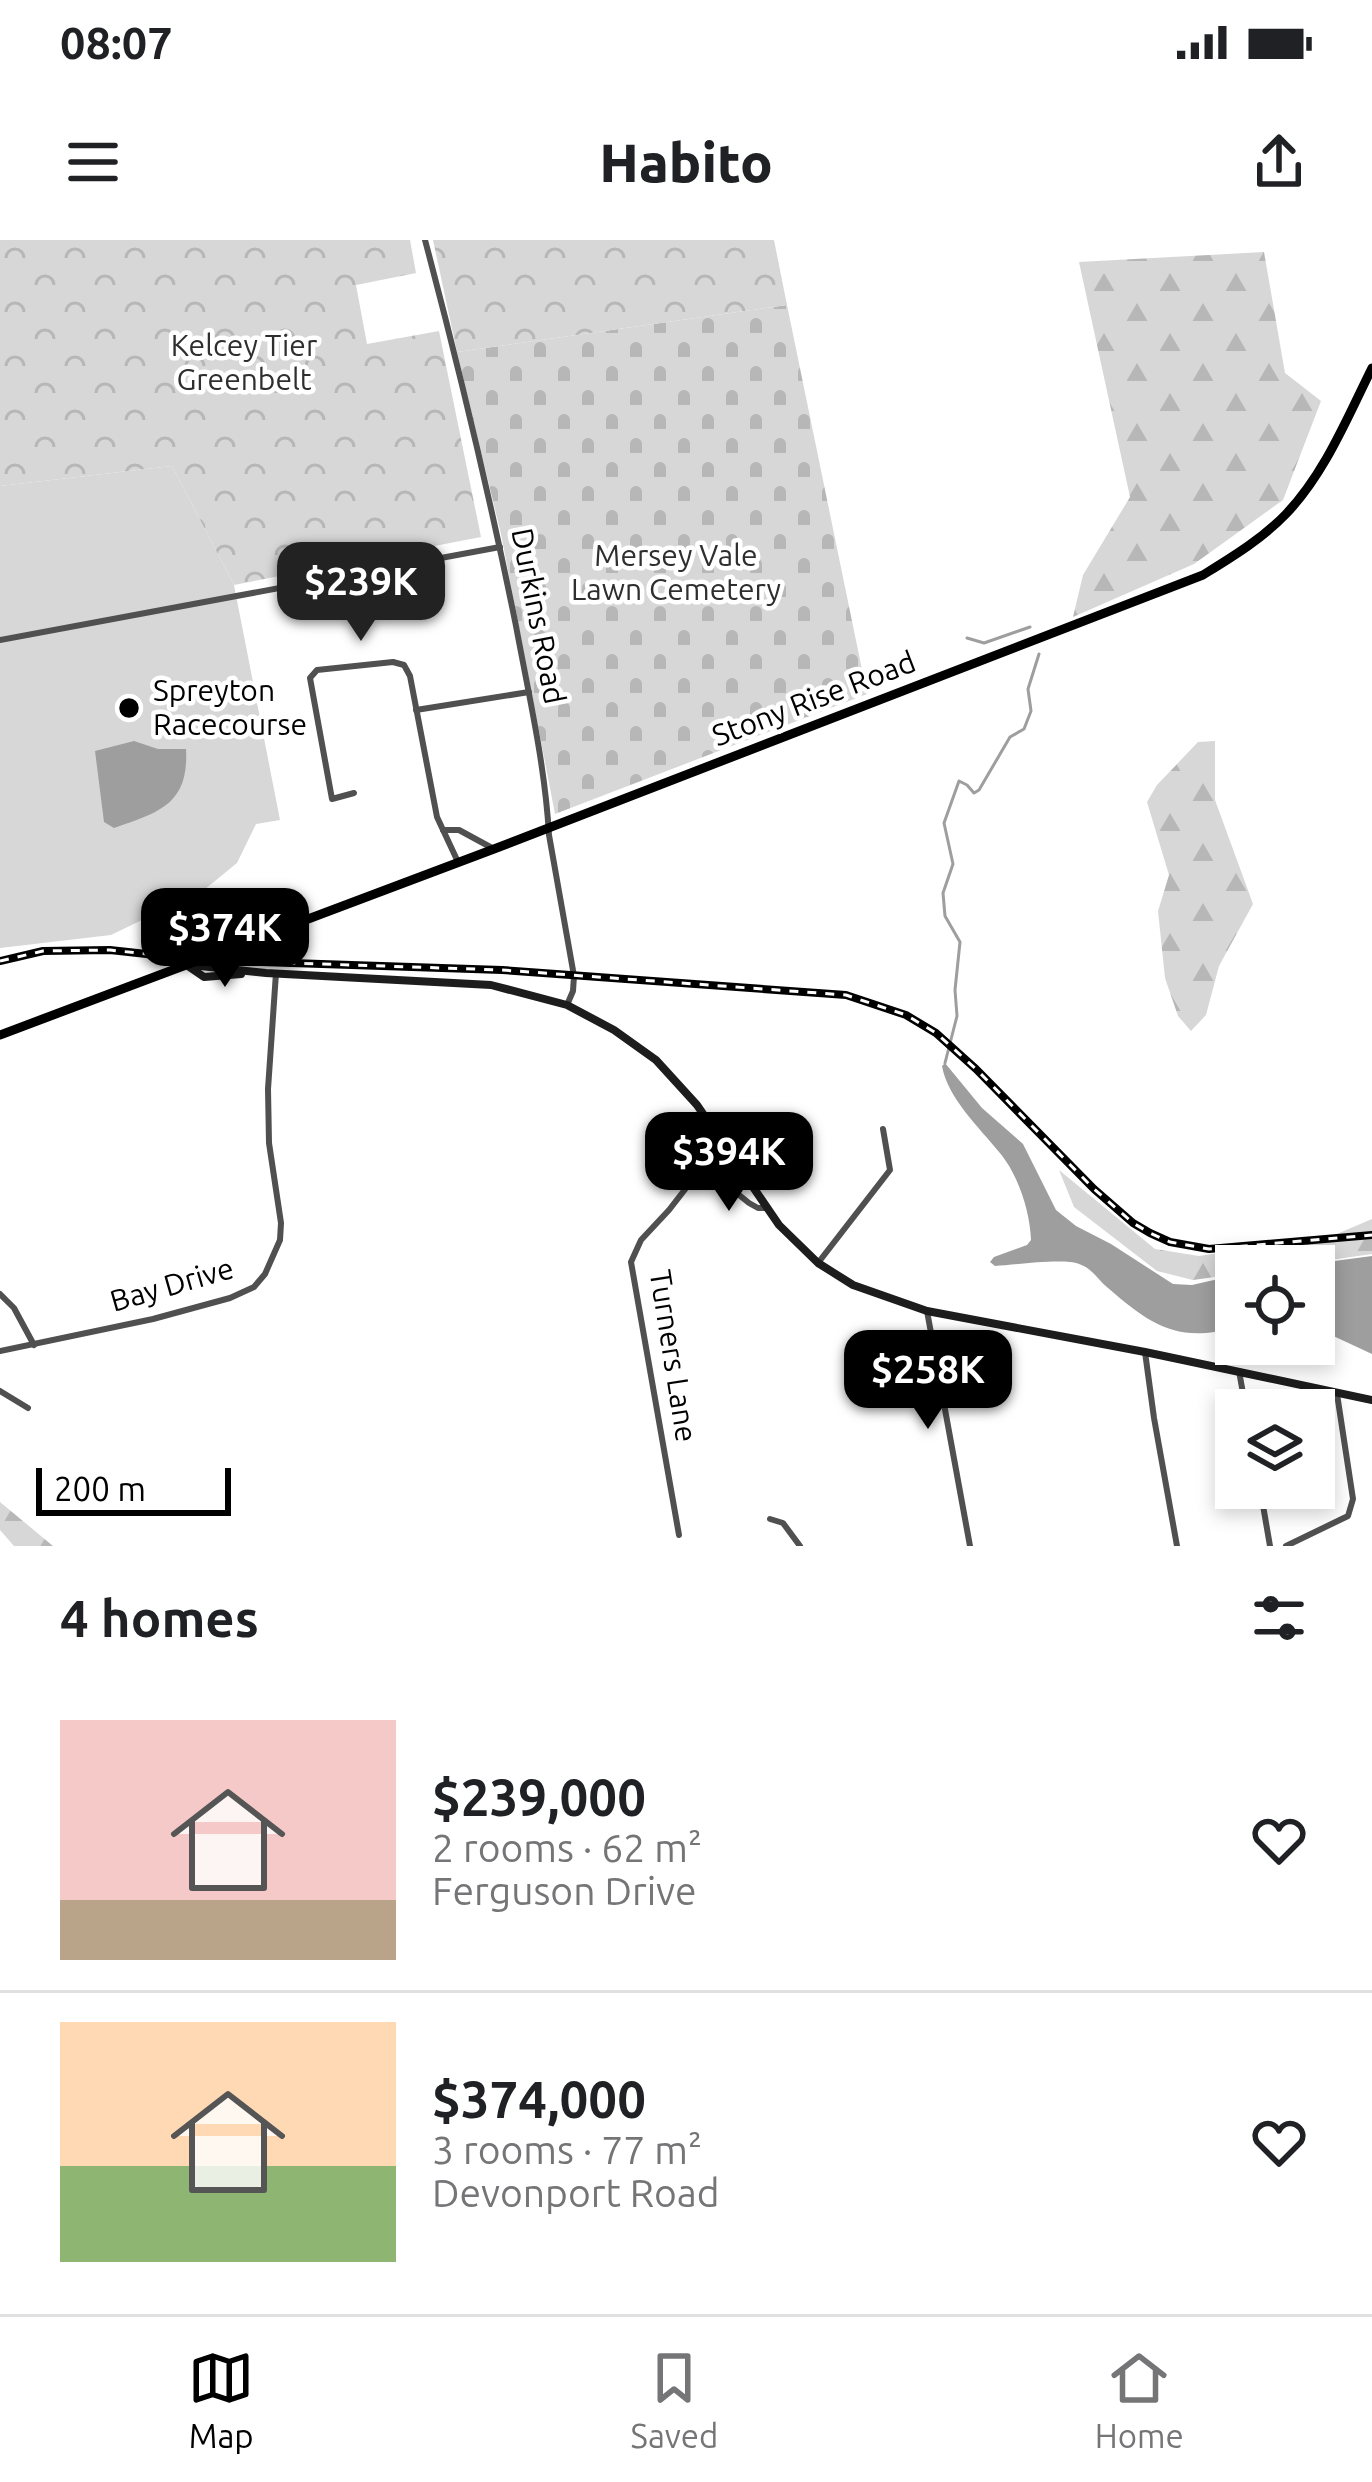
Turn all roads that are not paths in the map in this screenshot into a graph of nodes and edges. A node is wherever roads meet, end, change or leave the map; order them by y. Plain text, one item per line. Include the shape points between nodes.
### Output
1 (425, 240) edge
2 (1372, 368) edge
3 (500, 547) junction
4 (0, 640) edge
5 (529, 692) junction
6 (416, 710) junction
7 (354, 794) dead end
8 (548, 826) junction
9 (443, 830) junction
10 (494, 849) junction
11 (458, 862) junction
12 (186, 965) junction
13 (271, 973) junction
14 (567, 1005) junction
15 (0, 1035) edge
16 (883, 1129) dead end
17 (722, 1142) junction
18 (702, 1166) junction
19 (766, 1208) junction
20 (818, 1263) junction
21 (0, 1294) edge
22 (927, 1311) junction
23 (34, 1345) junction
24 (0, 1351) edge
25 (1145, 1352) junction
26 (1239, 1371) junction
27 (1242, 1389) edge
28 (0, 1390) edge
29 (1337, 1394) junction
30 (1372, 1400) edge
31 (28, 1408) dead end
32 (1264, 1509) edge
33 (770, 1519) dead end
34 (679, 1534) dead end
35 (800, 1546) edge
36 (970, 1546) edge
37 (1177, 1546) edge
38 (1270, 1546) edge
39 (1286, 1546) edge

1 - 3 street, Durkins Road
2 - 8 main road, Stony Rise Road via 1287,512 1203,575
3 - 4 street
3 - 5 street, Durkins Road
5 - 6 street
5 - 8 street, Durkins Road
6 - 7 street via 404,664 317,670 310,678 332,800
6 - 9 street
8 - 10 main road, Stony Rise Road
8 - 14 street, Durkins Road via 574,976
9 - 10 street
9 - 11 street
10 - 11 main road, Stony Rise Road
11 - 12 main road, Stony Rise Road
12 - 13 main road via 204,977
12 - 15 main road, Stony Rise Road
13 - 14 main road via 491,986
13 - 23 street, Bay Drive via 269,1143 281,1223 265,1274 230,1298
14 - 17 main road via 656,1060
16 - 20 street via 890,1170
17 - 18 street, Turners Lane
17 - 19 main road
18 - 19 street
18 - 34 street, Turners Lane via 631,1262
19 - 20 main road
20 - 22 main road via 853,1285
21 - 23 street
22 - 25 main road
22 - 36 street
23 - 24 street, Bay Drive
25 - 26 main road
25 - 37 street
26 - 27 street
26 - 29 main road
28 - 31 street
29 - 30 main road
29 - 39 street via 1353,1499 1348,1516
32 - 38 street
33 - 35 street

